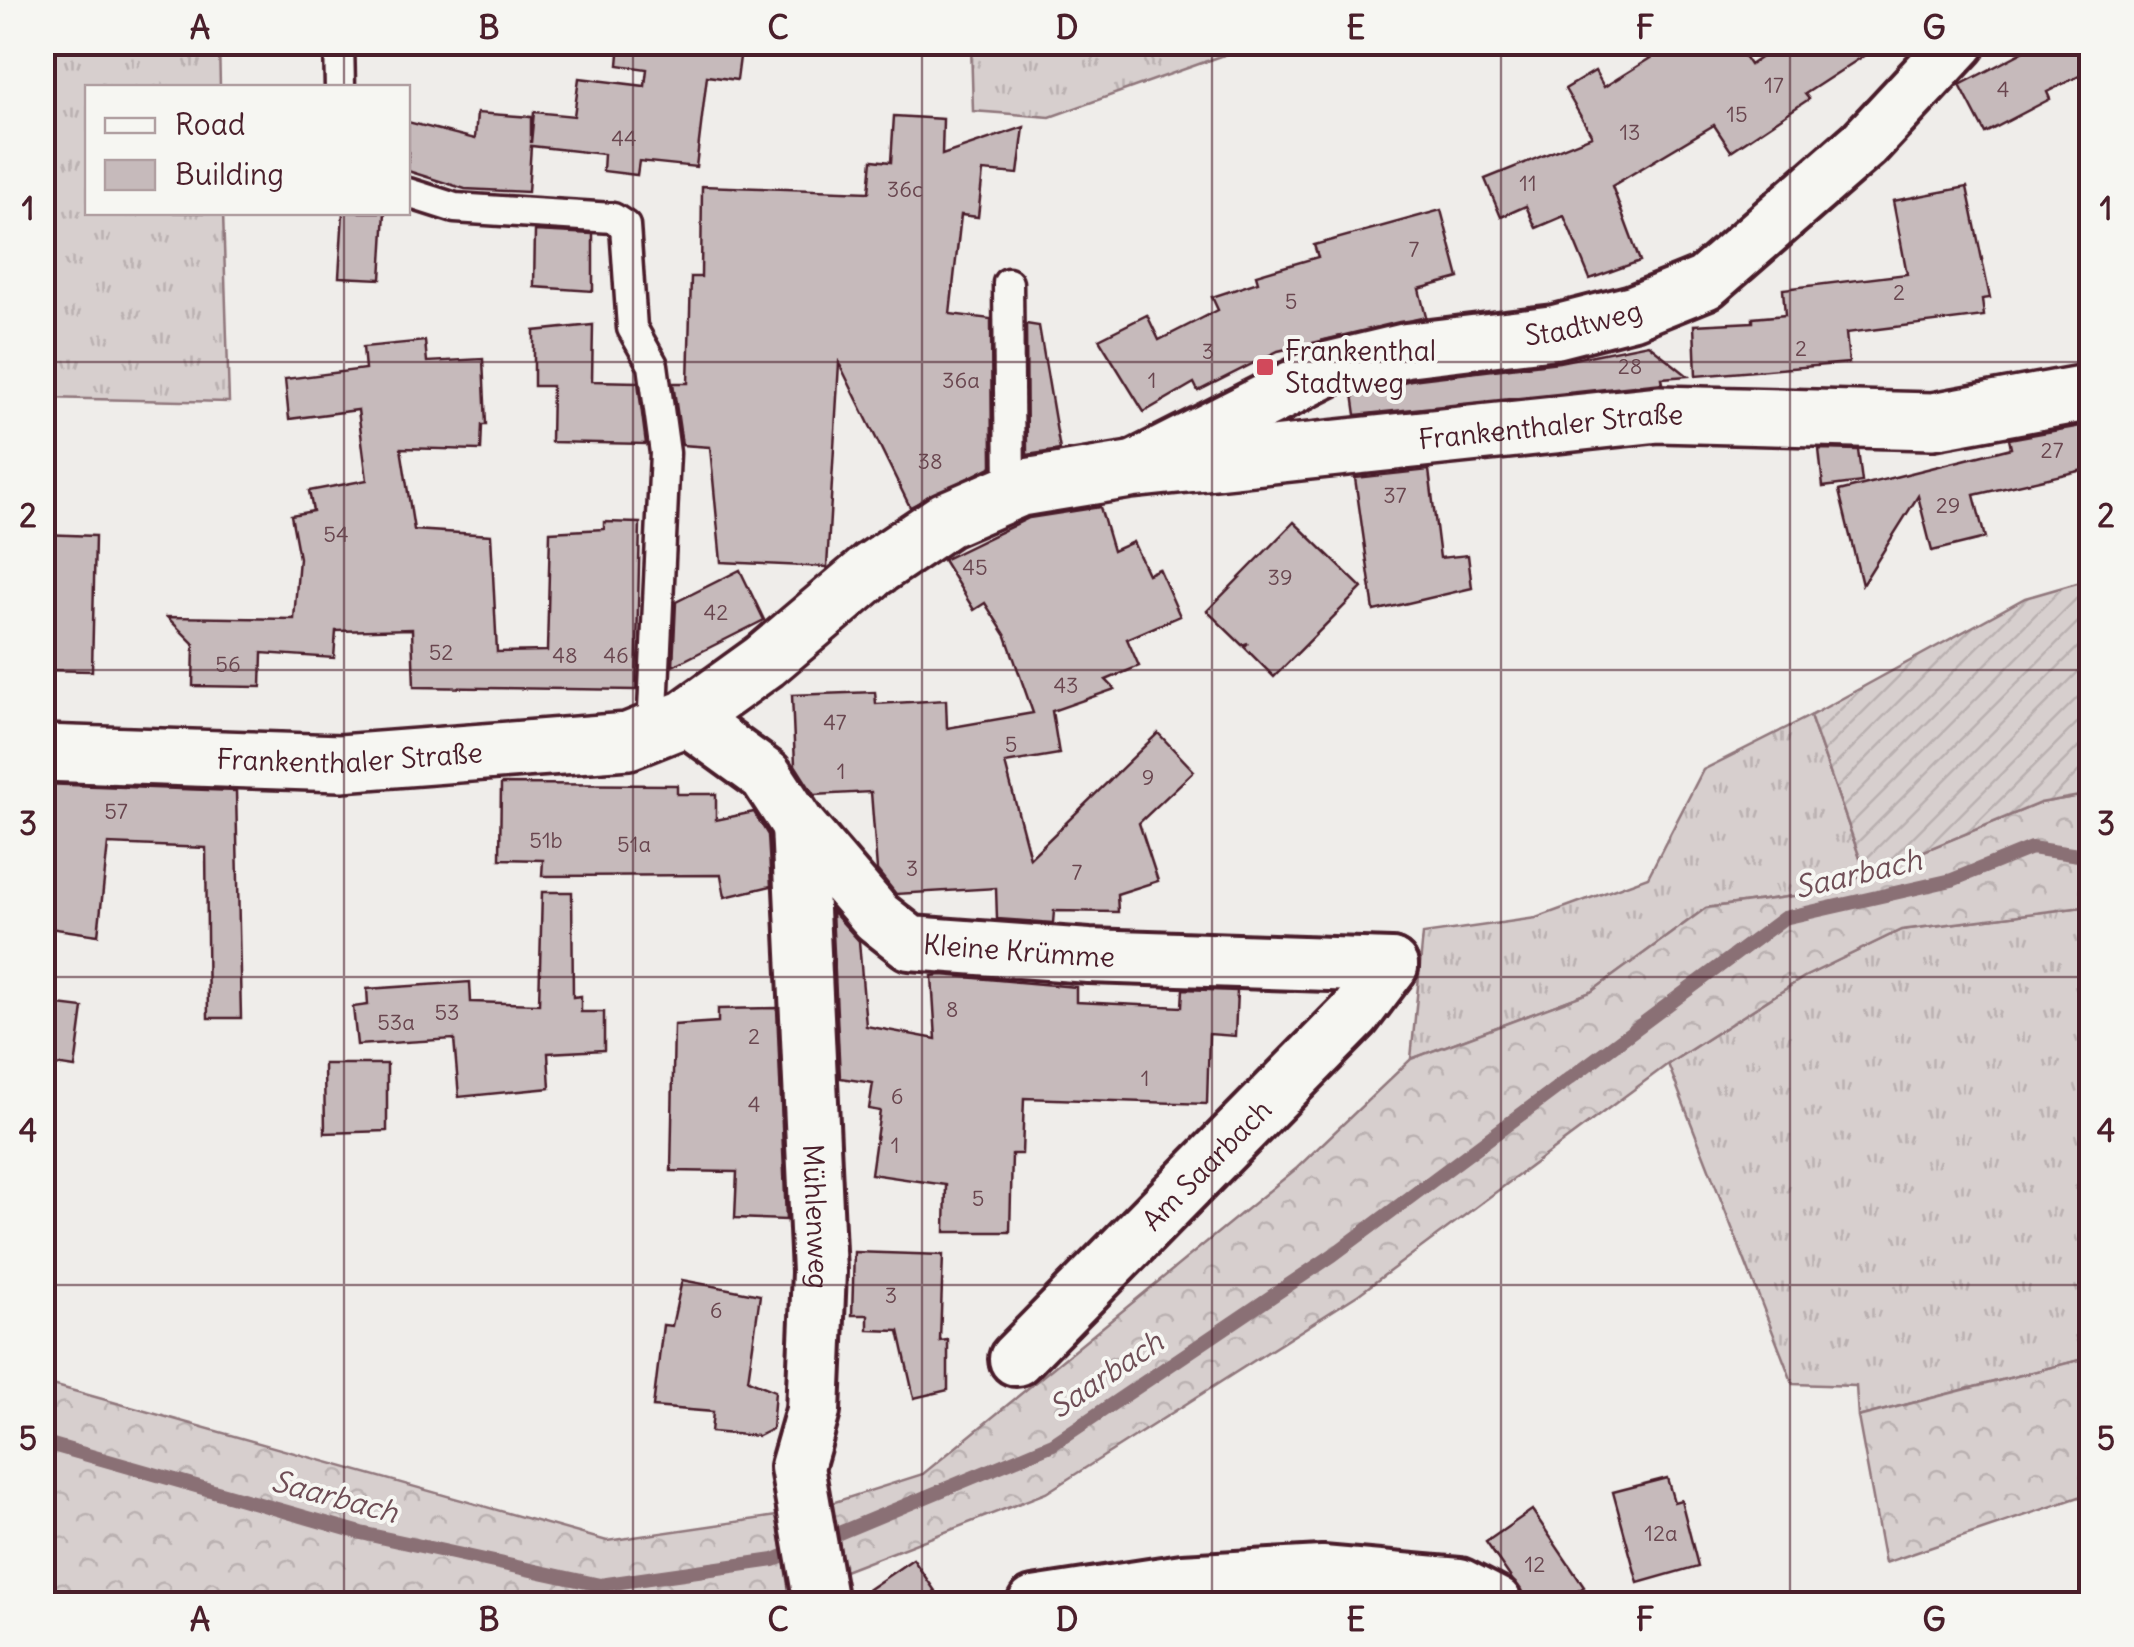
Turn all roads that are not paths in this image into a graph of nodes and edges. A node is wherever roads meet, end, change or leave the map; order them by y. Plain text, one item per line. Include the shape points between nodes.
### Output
1 (339, 42) edge
2 (1959, 42) edge
3 (340, 85) edge
4 (410, 193) edge
5 (1008, 283) dead end
6 (2092, 392) edge
7 (1130, 470) junction
8 (1010, 492) junction
9 (669, 725) junction
10 (42, 753) edge
11 (798, 825) junction
12 (1391, 966) joint
13 (1016, 1359) dead end
14 (820, 1598) edge
15 (1034, 1604) edge
16 (1496, 1604) edge

1 - 3 lane
2 - 7 street, Stadtweg via 1864,144 1705,283 1555,332 1406,350 1331,368
4 - 9 lane via 455,208 613,218 625,226 632,328 653,365 665,454
5 - 8 lane
6 - 7 main road, Frankenthaler Straße via 1933,421 1660,414
7 - 8 main road, Frankenthaler Straße
8 - 9 main road, Frankenthaler Straße via 946,520 872,570 765,661
9 - 10 main road, Frankenthaler Straße via 628,742 341,762
9 - 11 street, Kleine Krümme via 766,776
11 - 12 street, Kleine Krümme via 877,917 910,943
11 - 14 street, Mühlenweg via 819,1272 813,1410 796,1467
12 - 13 street, Am Saarbach via 1354,1015
15 - 16 street via 1184,1582 1322,1573 1459,1585

